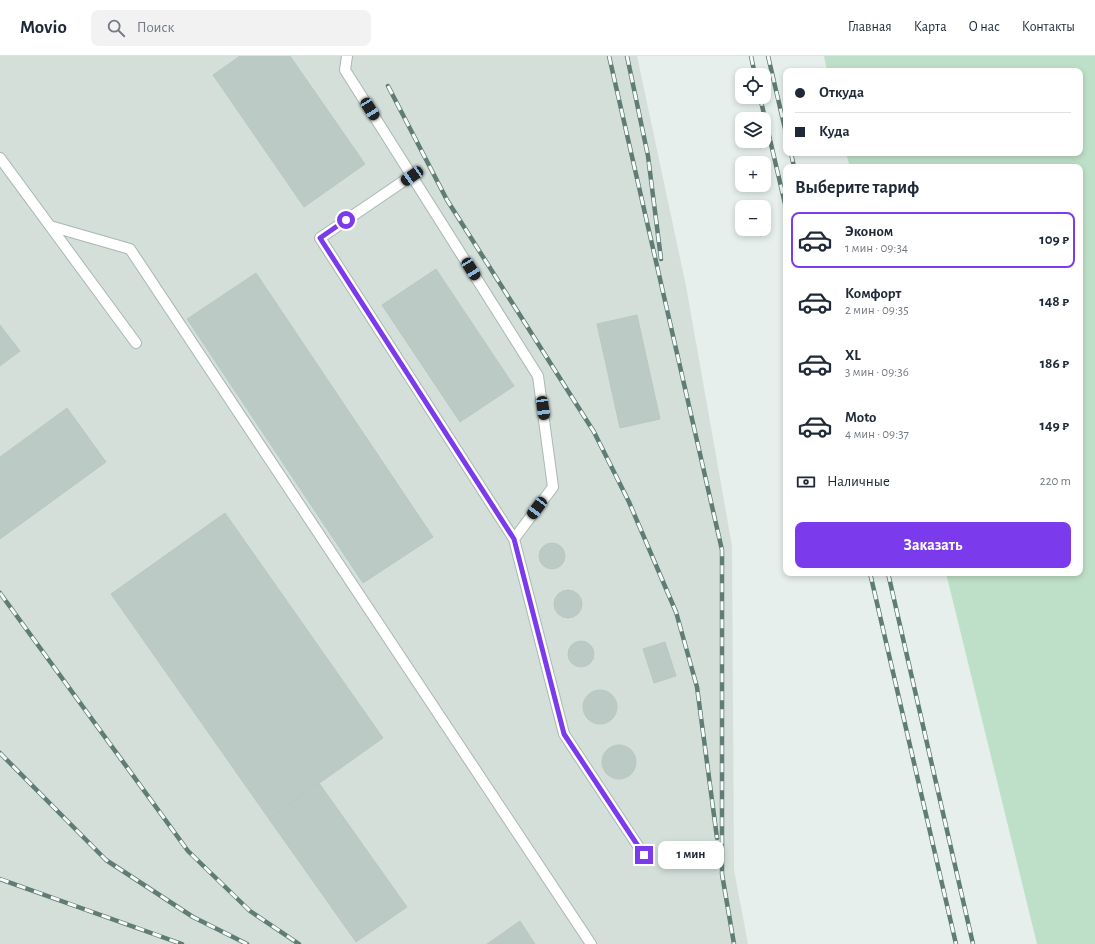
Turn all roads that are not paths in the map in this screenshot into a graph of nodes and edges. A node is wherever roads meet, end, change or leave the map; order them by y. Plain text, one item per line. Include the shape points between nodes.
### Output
1 (347, 56) edge
2 (0, 158) edge
3 (412, 176) junction
4 (50, 226) junction
5 (136, 343) dead end
6 (514, 539) junction
7 (644, 855) dead end
8 (591, 944) edge

1 - 3 lane via 345,70
2 - 4 lane
3 - 6 lane via 538,376 553,487
3 - 6 lane via 320,238
4 - 5 lane
4 - 8 lane via 130,249
6 - 7 lane via 564,734

